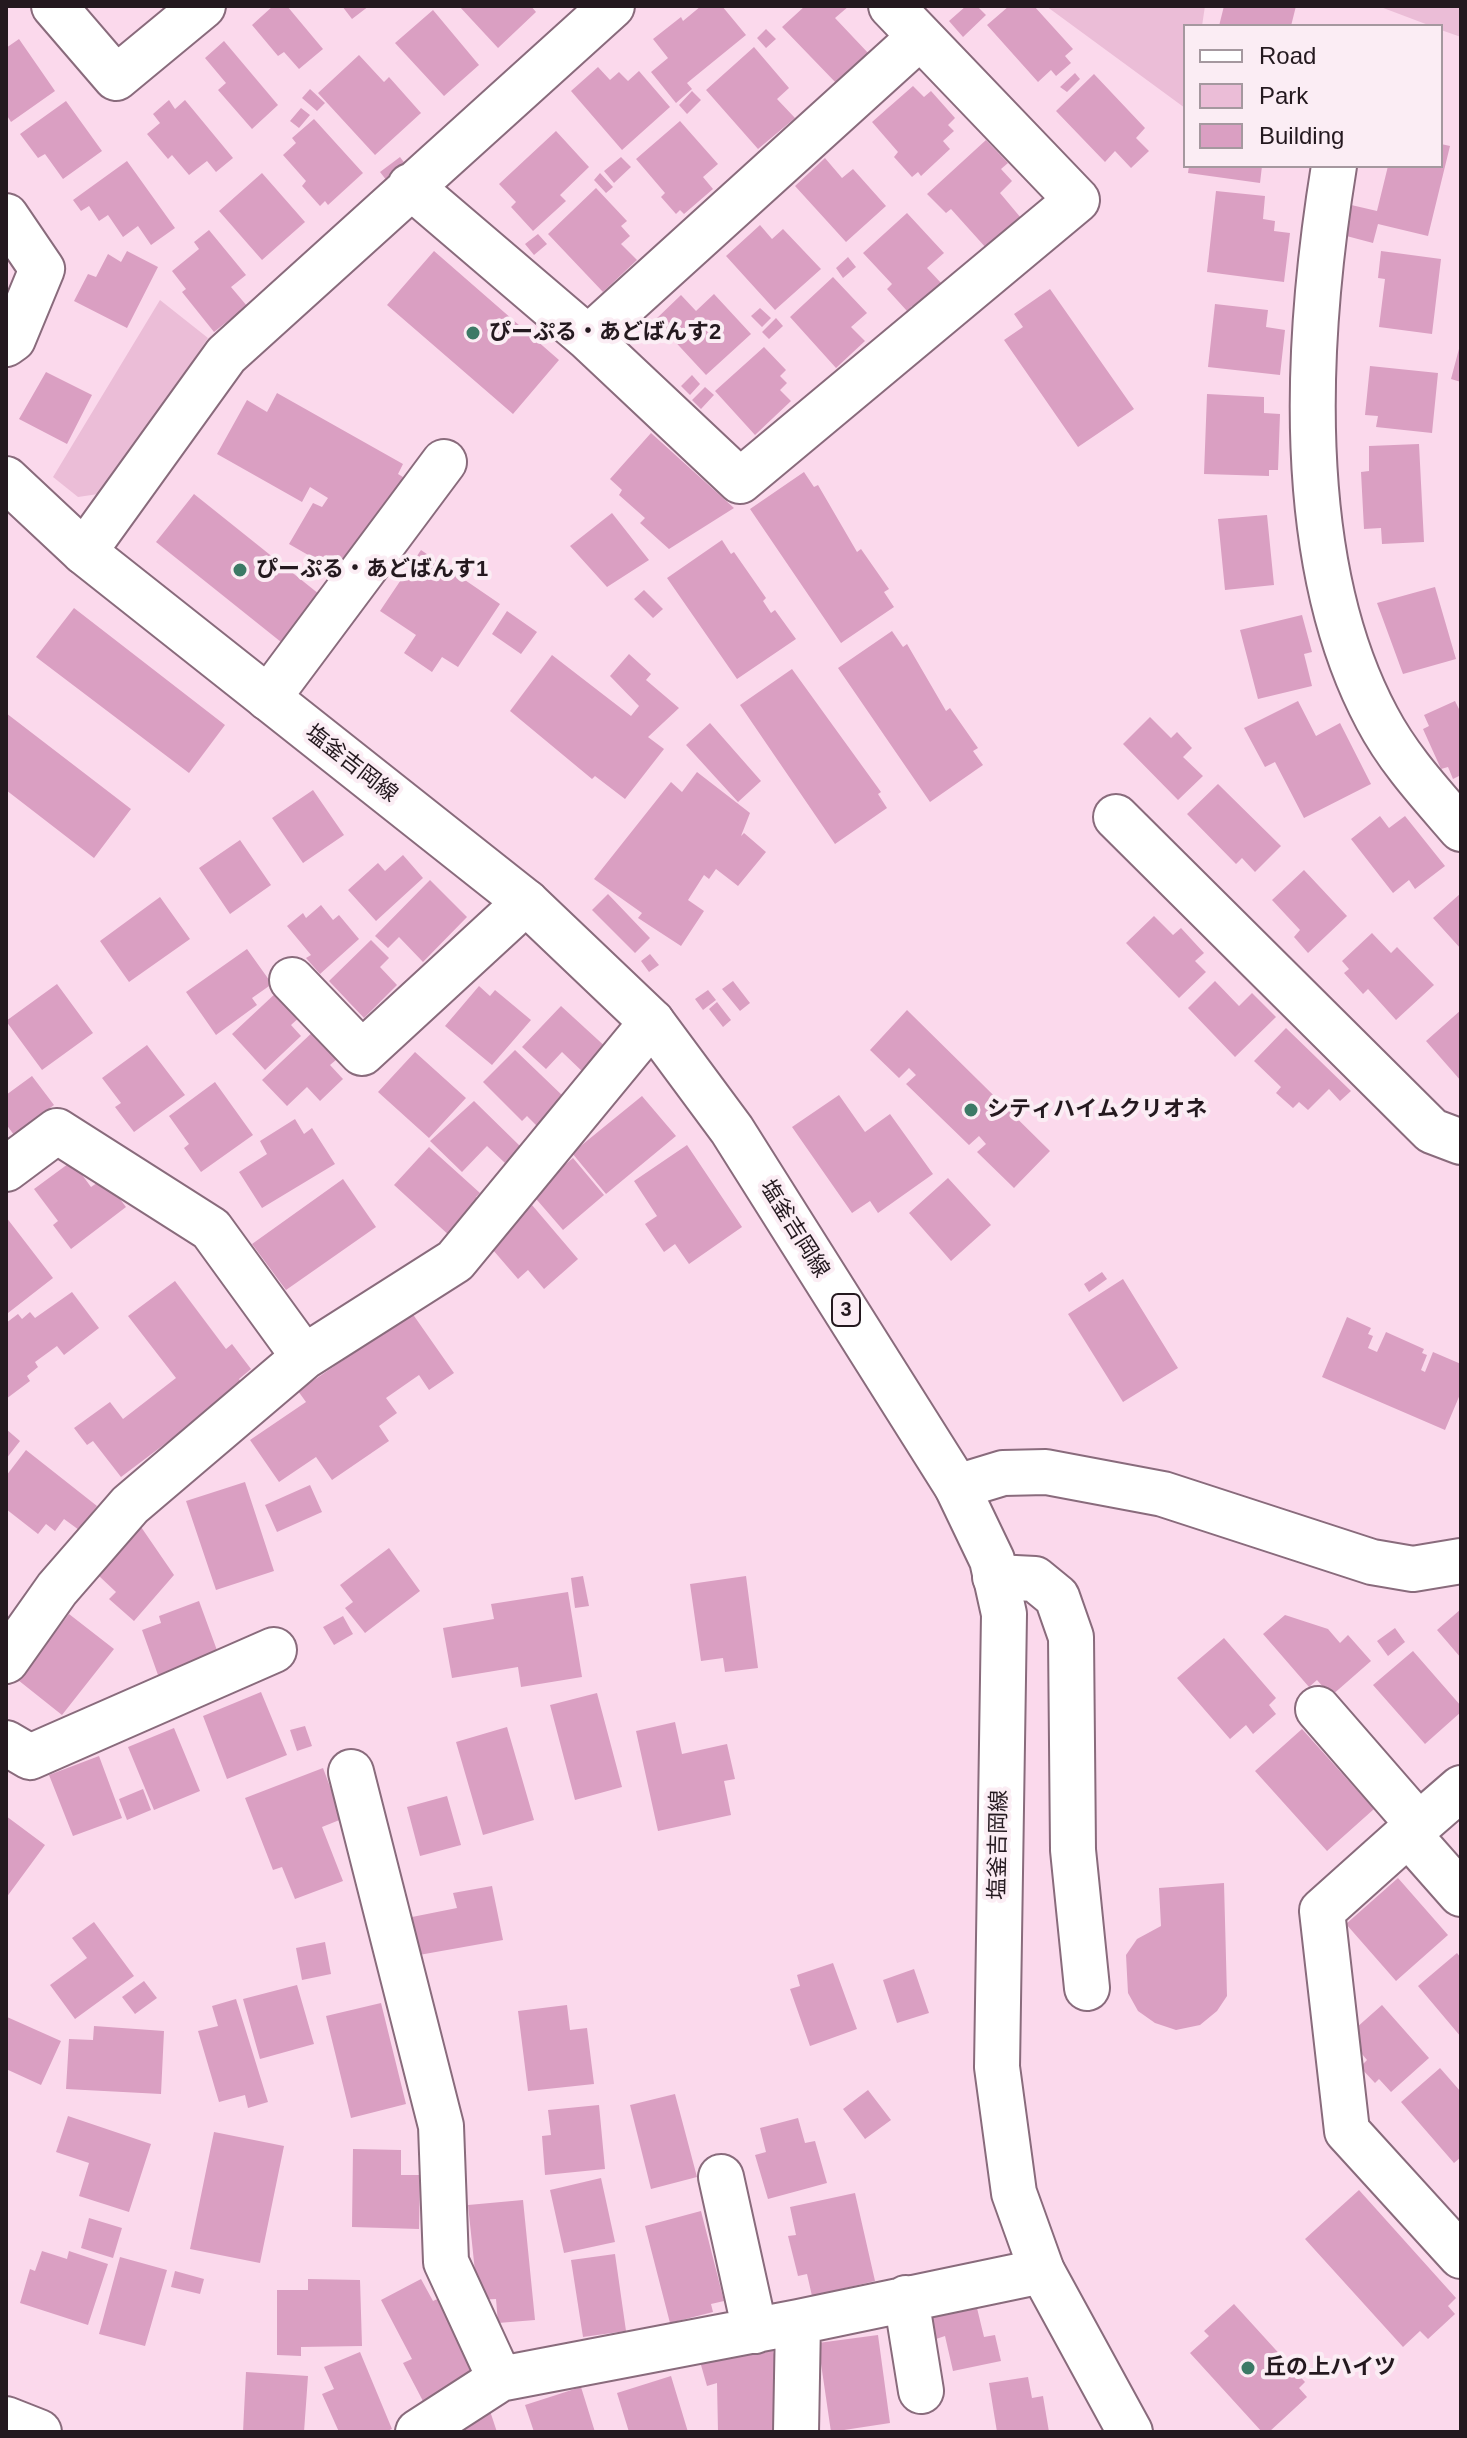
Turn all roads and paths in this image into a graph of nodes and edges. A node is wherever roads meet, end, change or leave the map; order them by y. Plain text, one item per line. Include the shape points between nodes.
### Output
1 (54, 6) edge
2 (203, 6) edge
3 (612, 6) edge
4 (906, 21) edge
5 (1334, 168) edge
6 (410, 186) junction
7 (6, 216) edge
8 (588, 338) junction
9 (6, 344) edge
10 (444, 462) dead end
11 (6, 479) edge
12 (84, 552) junction
13 (268, 698) junction
14 (1116, 817) dead end
15 (1461, 829) edge
16 (526, 902) junction
17 (292, 980) dead end
18 (652, 1022) junction
19 (1461, 1142) edge
20 (6, 1169) edge
21 (304, 1357) junction
22 (957, 1487) junction
23 (1461, 1561) edge
24 (995, 1577) junction
25 (274, 1650) dead end
26 (6, 1661) edge
27 (1318, 1709) dead end
28 (6, 1743) edge
29 (351, 1772) dead end
30 (1461, 1788) edge
31 (1414, 1829) junction
32 (1461, 1894) edge
33 (1087, 1988) dead end
34 (721, 2177) dead end
35 (1461, 2256) edge
36 (1042, 2271) junction
37 (906, 2298) junction
38 (798, 2322) junction
39 (755, 2331) junction
40 (500, 2379) junction
41 (921, 2391) dead end
42 (6, 2419) edge
43 (39, 2432) edge
44 (418, 2432) edge
45 (796, 2432) edge
46 (1130, 2432) edge

1 - 2 street via 116,78
3 - 6 street
4 - 8 street
4 - 8 street via 1077,200 740,481
5 - 15 street via 1320,294 1313,442 1320,534 1354,670 1377,719 1400,757
6 - 8 street
6 - 12 street via 226,355
7 - 9 street via 42,269 13,339
10 - 13 street
11 - 12 street, 塩釜吉岡線 / 3
12 - 13 street, 塩釜吉岡線 / 3
13 - 16 street, 塩釜吉岡線 / 3
14 - 19 street via 1432,1131
16 - 17 street via 362,1053
16 - 18 street, 塩釜吉岡線 / 3
18 - 21 street via 455,1261
18 - 22 street, 塩釜吉岡線 / 3 via 732,1130
20 - 21 street via 57,1131 211,1229
21 - 26 street via 130,1505 57,1589
22 - 23 street via 1003,1473 1046,1472 1163,1494 1372,1562 1413,1569
22 - 24 street, 塩釜吉岡線 / 3
24 - 33 street via 1035,1579 1057,1597 1071,1637 1073,1850
24 - 36 street, 塩釜吉岡線 / 3 via 1004,1614 997,2067 1014,2193
25 - 28 street via 30,1757
27 - 31 street
29 - 40 street via 441,2126 446,2262
30 - 31 street
31 - 32 street
31 - 35 street via 1322,1911 1347,2131
34 - 39 street
36 - 37 street
36 - 46 street, 塩釜吉岡線 / 3
37 - 38 street
37 - 41 street
38 - 39 street
38 - 45 street
39 - 40 street
40 - 44 street
42 - 43 street

